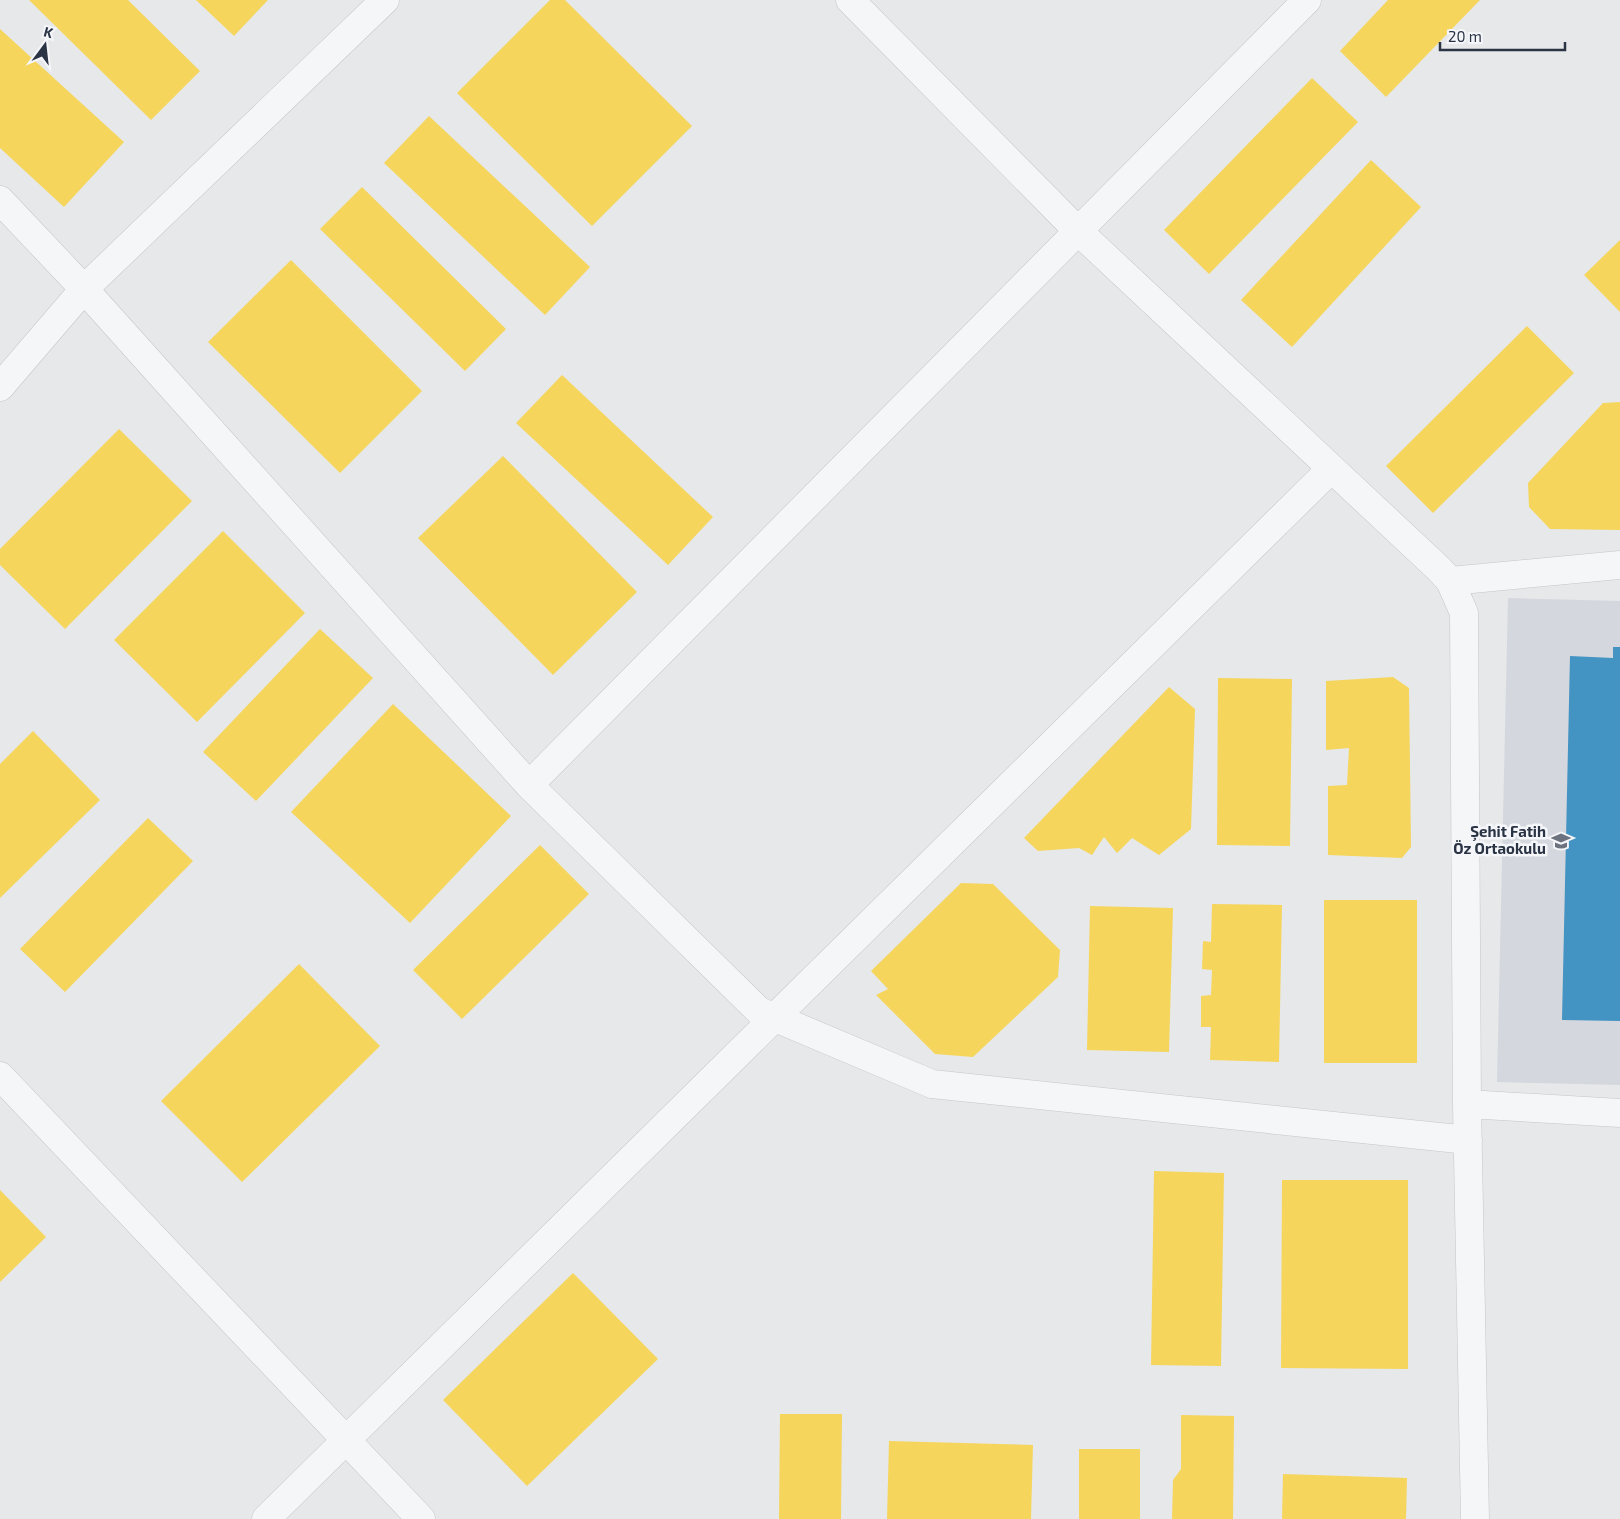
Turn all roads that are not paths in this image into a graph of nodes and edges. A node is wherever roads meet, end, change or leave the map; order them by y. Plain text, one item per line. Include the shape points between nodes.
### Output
1 (385, 0) edge
2 (850, 0) edge
3 (1307, 0) edge
4 (0, 200) edge
5 (1078, 231) junction
6 (84, 289) junction
7 (0, 387) edge
8 (1331, 469) junction
9 (1620, 565) edge
10 (1450, 581) junction
11 (529, 785) junction
12 (774, 1018) junction
13 (0, 1076) edge
14 (1467, 1104) junction
15 (1620, 1113) edge
16 (1468, 1140) junction
17 (346, 1440) junction
18 (266, 1519) edge
19 (421, 1519) edge
20 (1475, 1519) edge

1 - 6 street
2 - 5 street
3 - 5 street
4 - 6 street
5 - 8 street
5 - 11 street
6 - 7 street
6 - 11 street
8 - 10 street
8 - 12 street
9 - 10 street
10 - 14 street via 1464,612
11 - 12 street via 759,1011
12 - 16 street via 932,1084
12 - 17 street
13 - 17 street
14 - 15 street
14 - 16 street
16 - 20 street
17 - 18 street
17 - 19 street

